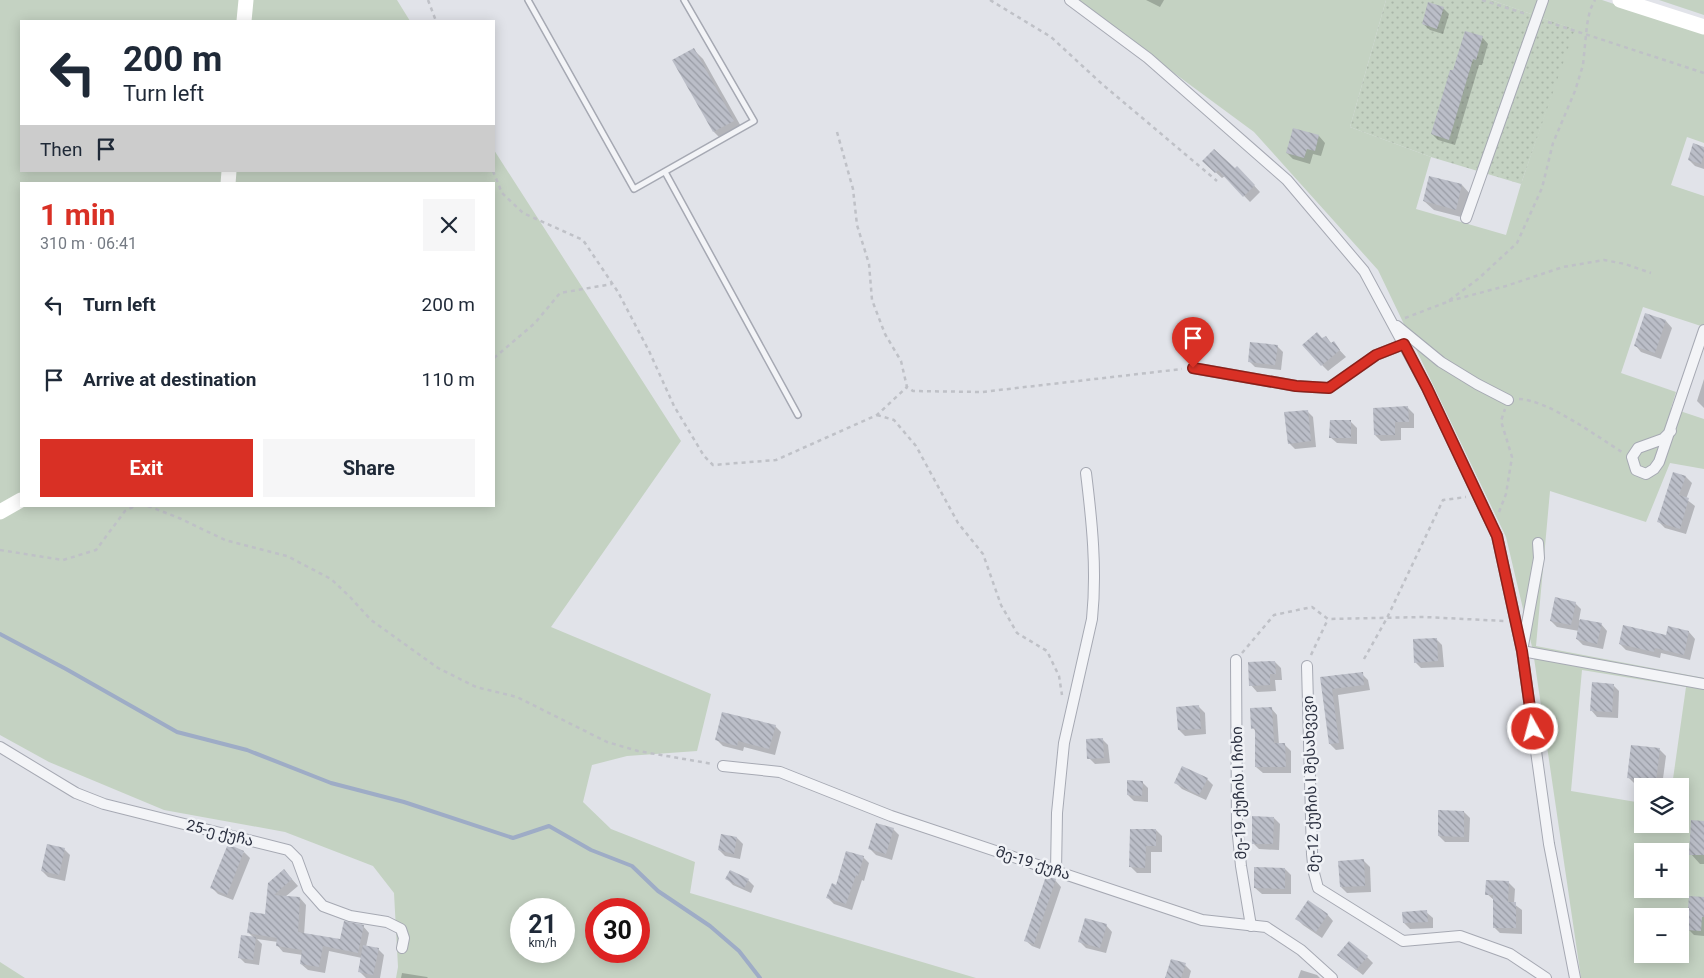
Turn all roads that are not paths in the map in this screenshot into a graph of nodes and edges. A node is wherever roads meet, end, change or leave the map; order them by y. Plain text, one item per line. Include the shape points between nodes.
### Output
1 (246, 0) edge
2 (528, 0) edge
3 (684, 0) edge
4 (1070, 0) edge
5 (1543, 0) edge
6 (1620, 0) edge
7 (244, 20) edge
8 (1704, 27) edge
9 (665, 172) junction
10 (1466, 218) dead end
11 (1392, 323) junction
12 (1704, 330) edge
13 (1404, 344) junction
14 (1193, 368) road end
15 (1508, 400) road end
16 (798, 415) dead end
17 (1671, 431) junction
18 (1086, 474) dead end
19 (20, 501) edge
20 (0, 512) edge
21 (1538, 543) dead end
22 (1522, 651) junction
23 (1236, 660) road end
24 (1307, 666) road end
25 (1704, 684) edge
26 (0, 747) edge
27 (723, 766) road end
28 (1056, 871) junction
29 (1251, 926) junction
30 (402, 948) dead end
31 (1332, 978) edge
32 (1546, 978) edge
33 (1575, 978) edge

1 - 7 main road
2 - 9 lane via 634,189
3 - 9 lane via 754,121
4 - 11 street via 1148,58 1287,180 1364,271
5 - 10 street
6 - 8 main road
9 - 16 lane
11 - 13 street
11 - 15 street via 1441,362
12 - 17 street
13 - 14 street via 1376,355 1329,388 1296,386
13 - 22 street via 1497,536
17 - 17 street via 1654,469 1646,474 1636,470 1632,458 1638,448 1663,439
18 - 28 street via 1093,535 1094,599 1064,743 1057,813
19 - 20 main road
21 - 22 street via 1539,558
22 - 25 street
22 - 33 street via 1549,844
23 - 29 street, მე-19 ქუჩის I ჩიხი via 1237,826 1240,866
24 - 32 street, მე-12 ქუჩის I შესახვევი via 1312,854 1318,888 1403,941 1460,936 1510,954
26 - 30 street, 25-ე ქუჩა via 76,793 104,804 288,850 297,859 308,889 323,906 401,928
27 - 28 street, მე-19 ქუჩა via 780,772 891,816
28 - 29 street, მე-19 ქუჩა via 1202,920
29 - 31 street, მე-19 ქუჩა via 1266,928 1301,950

